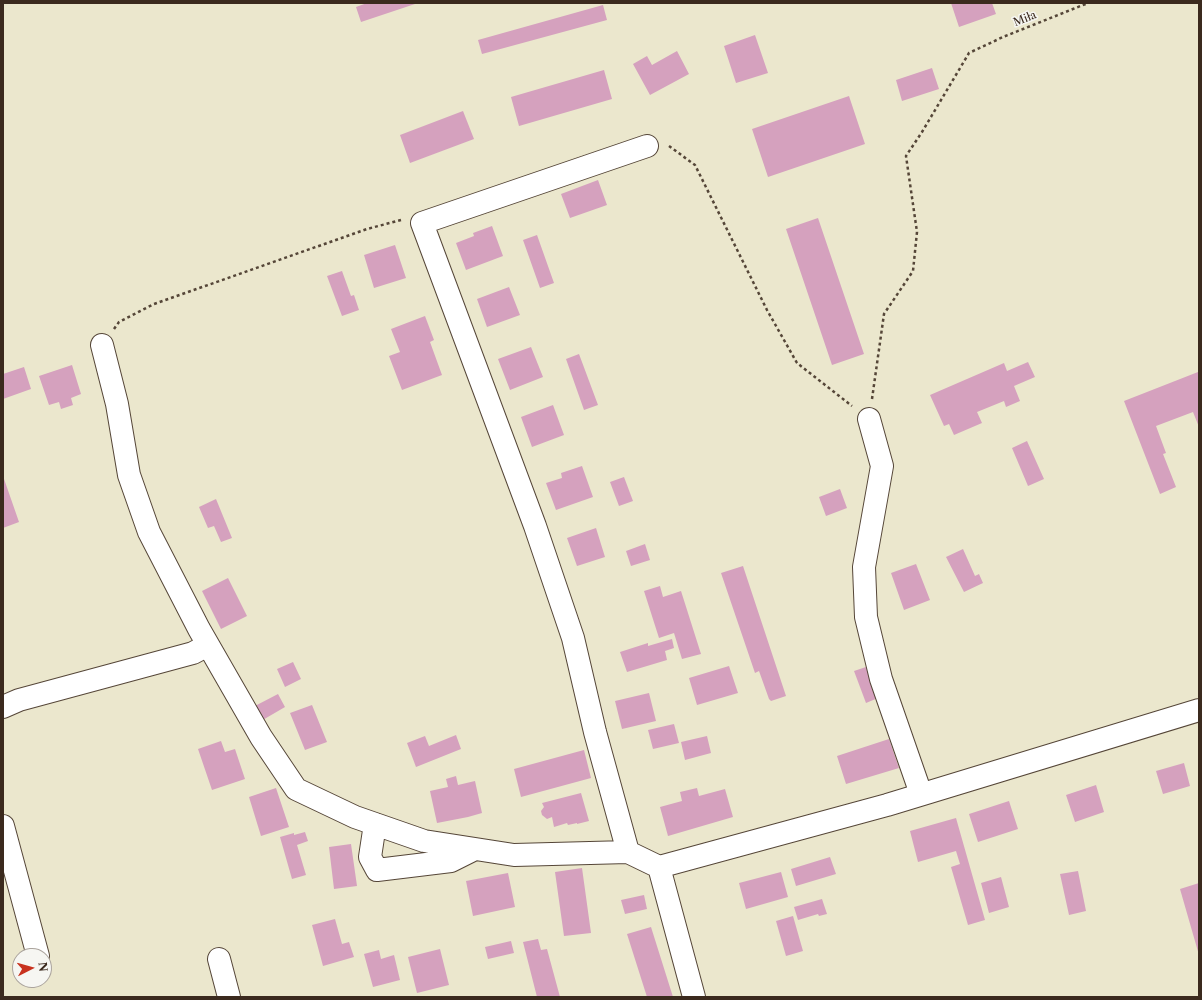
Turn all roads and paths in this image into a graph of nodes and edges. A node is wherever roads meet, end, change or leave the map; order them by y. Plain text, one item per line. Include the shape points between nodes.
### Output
1 (1088, 3) edge
2 (646, 146) joint
3 (422, 223) junction
4 (102, 345) joint
5 (869, 420) junction
6 (208, 645) junction
7 (3, 707) edge
8 (1199, 710) edge
9 (921, 794) junction
10 (375, 824) junction
11 (3, 826) edge
12 (475, 849) junction
13 (628, 852) junction
14 (659, 867) junction
15 (36, 948) edge
16 (219, 959) dead end
17 (229, 997) edge
18 (694, 997) edge

1 - 5 path, Miła via 969,53 906,156 917,232 913,271 884,314
2 - 3 street
2 - 5 path via 670,146 695,165 767,310 797,363
3 - 4 path via 405,219 367,229 154,304 119,322
3 - 13 street via 535,526 572,638
4 - 6 street via 117,404 129,475 149,532
5 - 9 street via 882,466 864,567 866,617 881,679
6 - 7 street via 193,653 19,700
6 - 10 street via 261,737 296,789
8 - 9 street
9 - 14 street
10 - 12 street via 424,841
10 - 12 street via 370,857 377,870 451,861
11 - 15 street
12 - 13 street via 514,855
13 - 14 street
14 - 18 street
16 - 17 street

